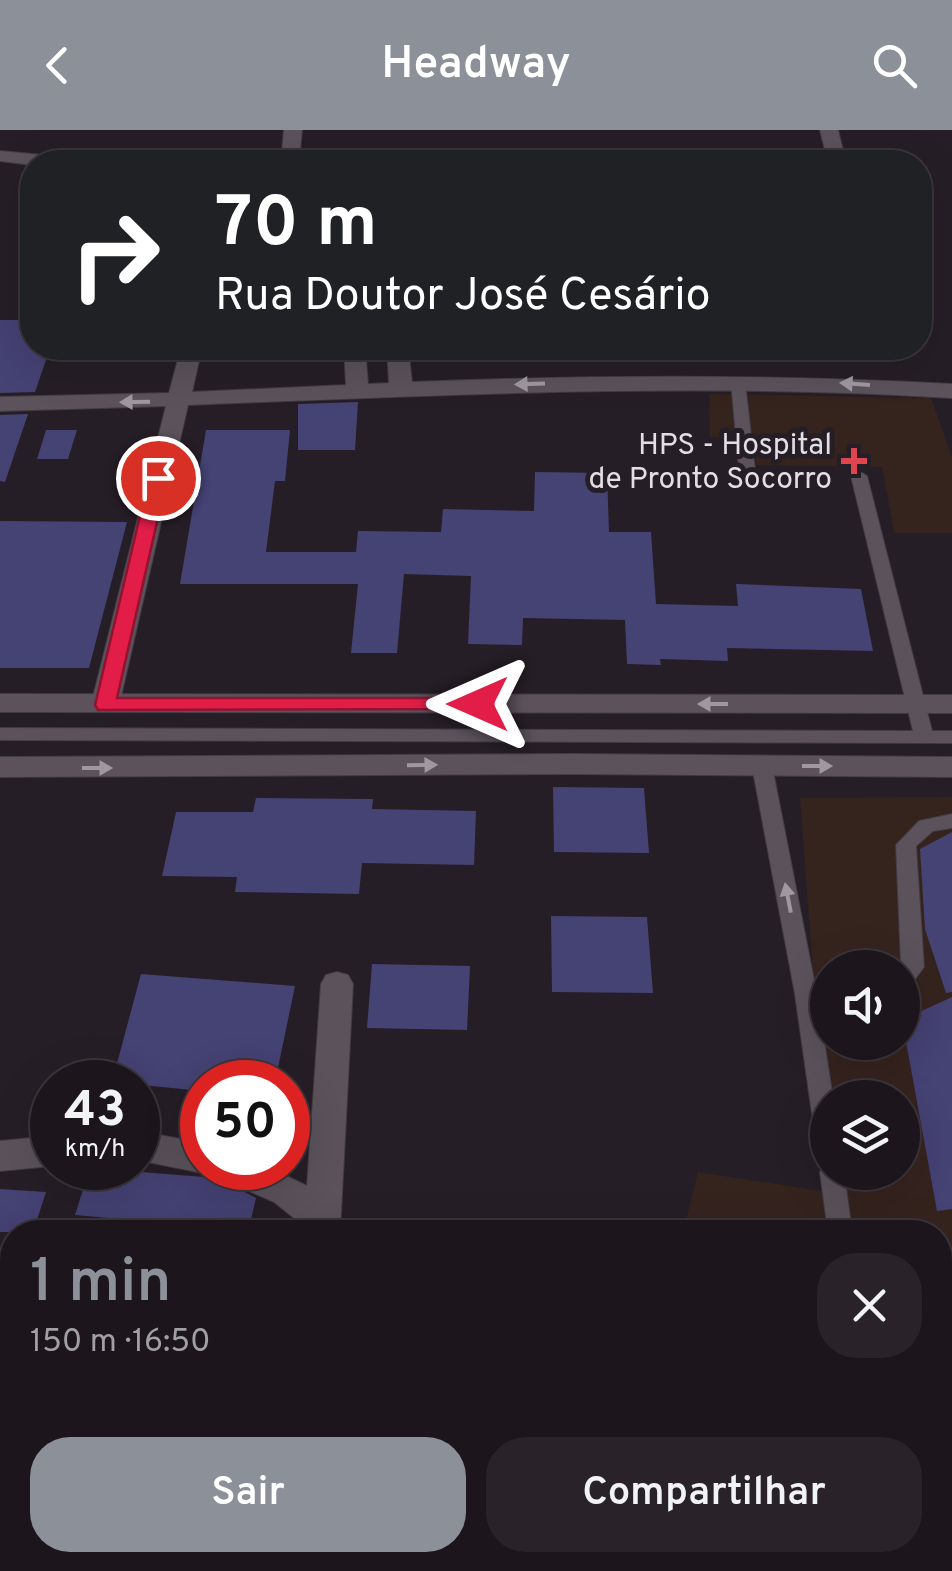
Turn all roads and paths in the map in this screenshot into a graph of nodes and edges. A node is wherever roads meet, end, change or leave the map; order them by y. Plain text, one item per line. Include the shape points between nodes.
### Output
1 (187, 360) edge
2 (355, 360) edge
3 (399, 360) edge
4 (738, 382) junction
5 (401, 390) junction
6 (358, 392) junction
7 (952, 392) edge
8 (175, 402) junction
9 (0, 404) edge
10 (747, 470) dead end
11 (859, 476) dead end
12 (0, 703) edge
13 (916, 704) junction
14 (952, 704) edge
15 (105, 705) junction
16 (0, 734) edge
17 (924, 737) junction
18 (952, 737) edge
19 (762, 766) junction
20 (0, 767) edge
21 (952, 768) edge
22 (952, 821) edge
23 (911, 950) edge
24 (810, 964) edge
25 (337, 984) dead end
26 (30, 1154) edge
27 (0, 1156) edge
28 (284, 1190) edge
29 (834, 1190) edge
30 (316, 1220) edge
31 (322, 1220) edge
32 (838, 1220) edge

1 - 8 street
2 - 6 street
3 - 5 street
4 -> 5 street
7 -> 4 street
4 - 10 lane
5 - 6 street
6 - 8 street
8 -> 9 street
8 - 15 street
11 - 13 lane
12 - 15 street
13 - 14 street
13 -> 15 street
13 - 17 lane
16 - 17 lane
17 - 18 lane
20 -> 19 street
19 -> 21 street
24 -> 19 lane
22 - 23 lane via 920,827 906,844
25 - 31 street
26 - 27 street
28 - 30 street
29 - 32 lane

